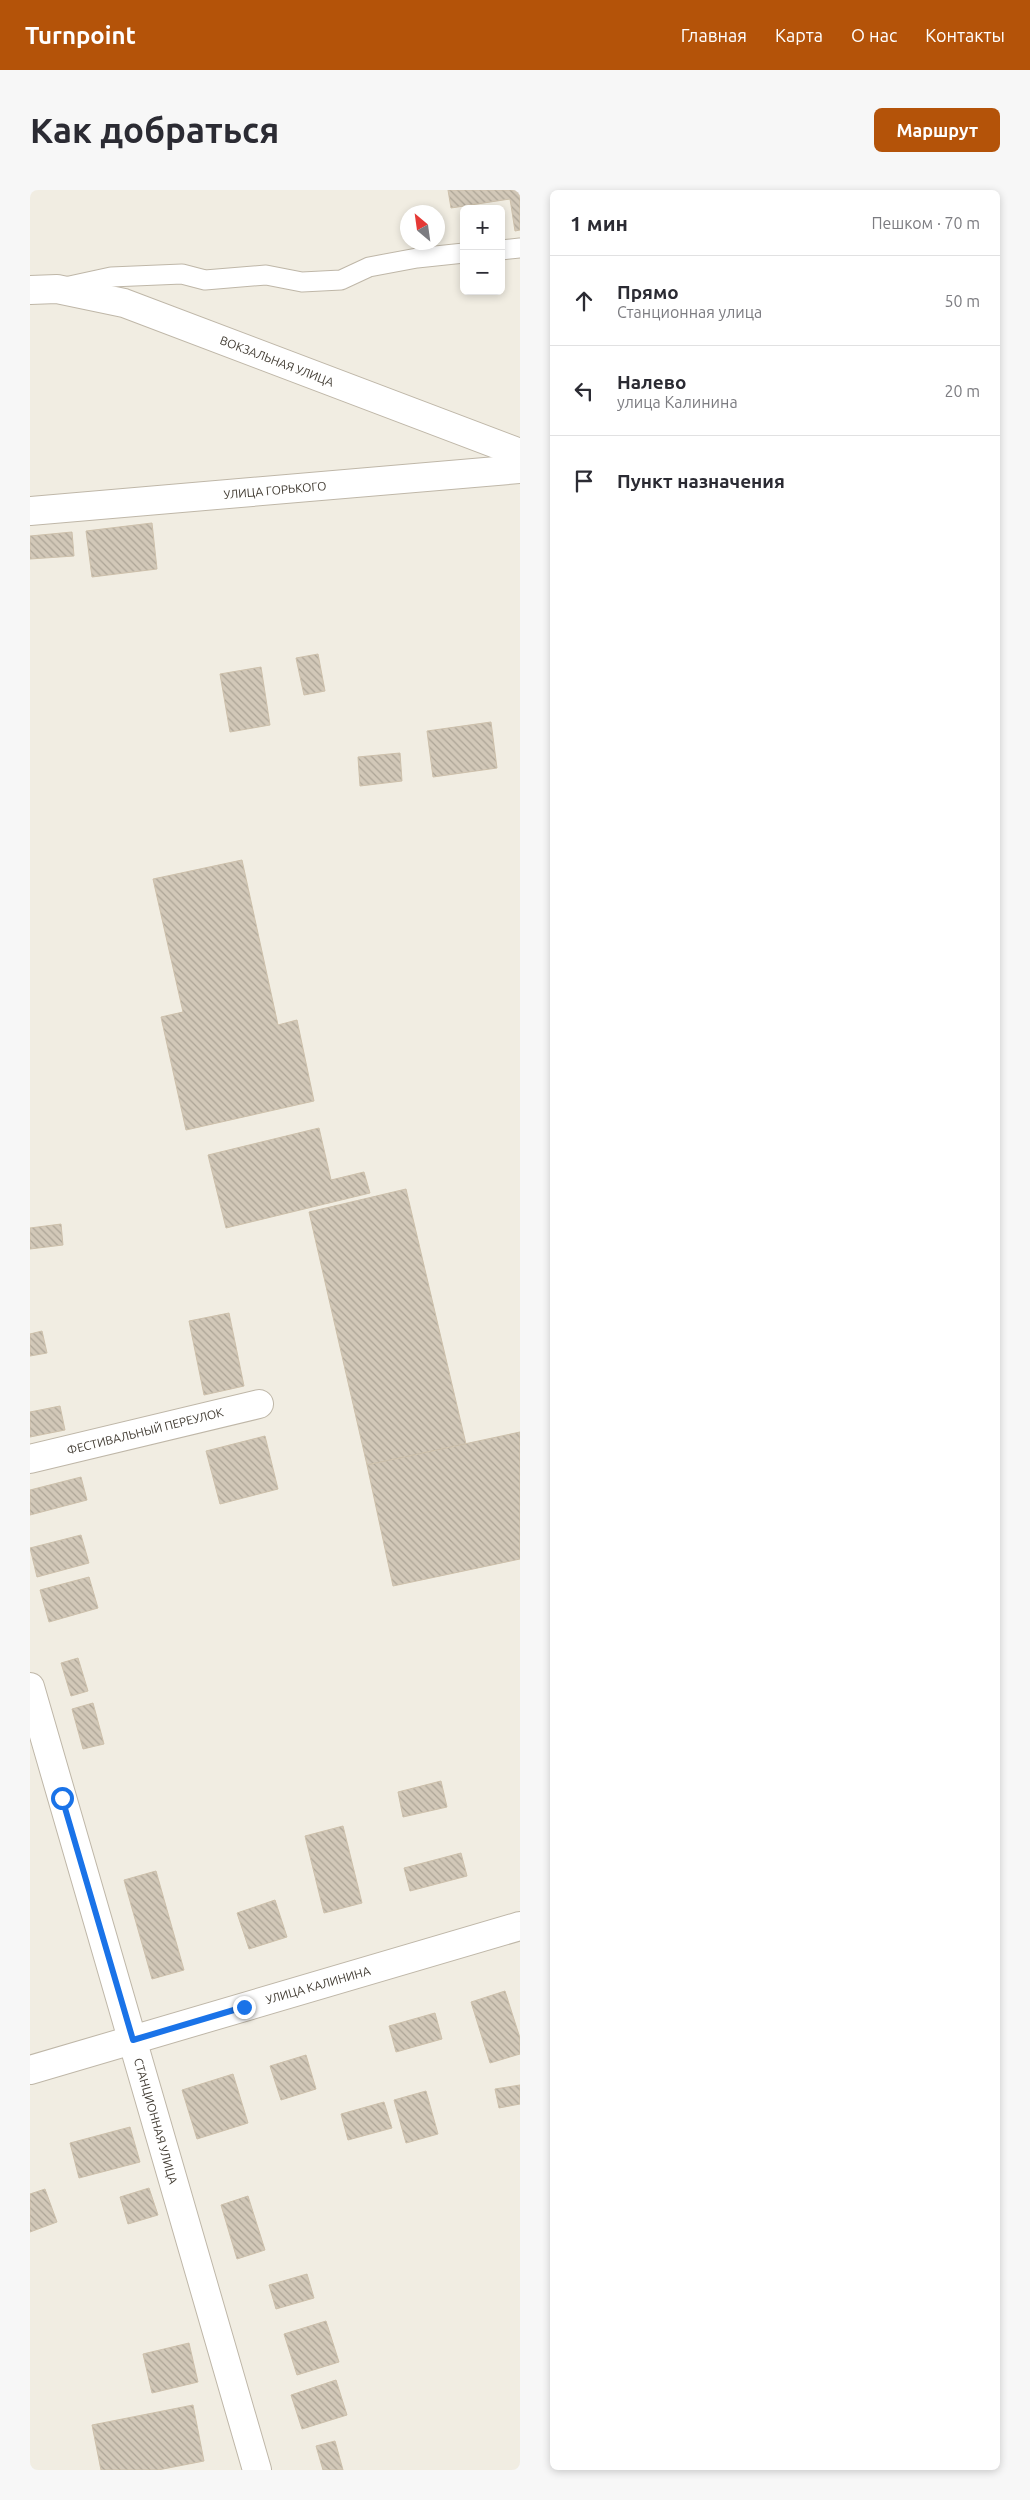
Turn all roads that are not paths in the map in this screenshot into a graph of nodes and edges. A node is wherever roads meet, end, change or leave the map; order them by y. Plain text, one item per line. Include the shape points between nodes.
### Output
1 (520, 248) edge
2 (505, 250) edge
3 (460, 254) edge
4 (43, 290) edge
5 (520, 452) edge
6 (520, 469) edge
7 (30, 511) edge
8 (259, 1404) dead end
9 (30, 1459) edge
10 (30, 1686) edge
11 (520, 1926) edge
12 (133, 2040) junction
13 (30, 2070) edge
14 (257, 2470) edge

1 - 2 lane
3 - 4 lane via 369,267 341,280 302,282 266,275 205,280 182,274 111,277
4 - 5 street, ВОКЗАЛЬНАЯ УЛИЦА via 124,303
6 - 7 street, УЛИЦА ГОРЬКОГО
8 - 9 street, ФЕСТИВАЛЬНЫЙ ПЕРЕУЛОК
10 - 12 street, СТАНЦИОННАЯ УЛИЦА
11 - 12 street, УЛИЦА КАЛИНИНА
12 - 13 street, УЛИЦА КАЛИНИНА
12 - 14 street, СТАНЦИОННАЯ УЛИЦА

